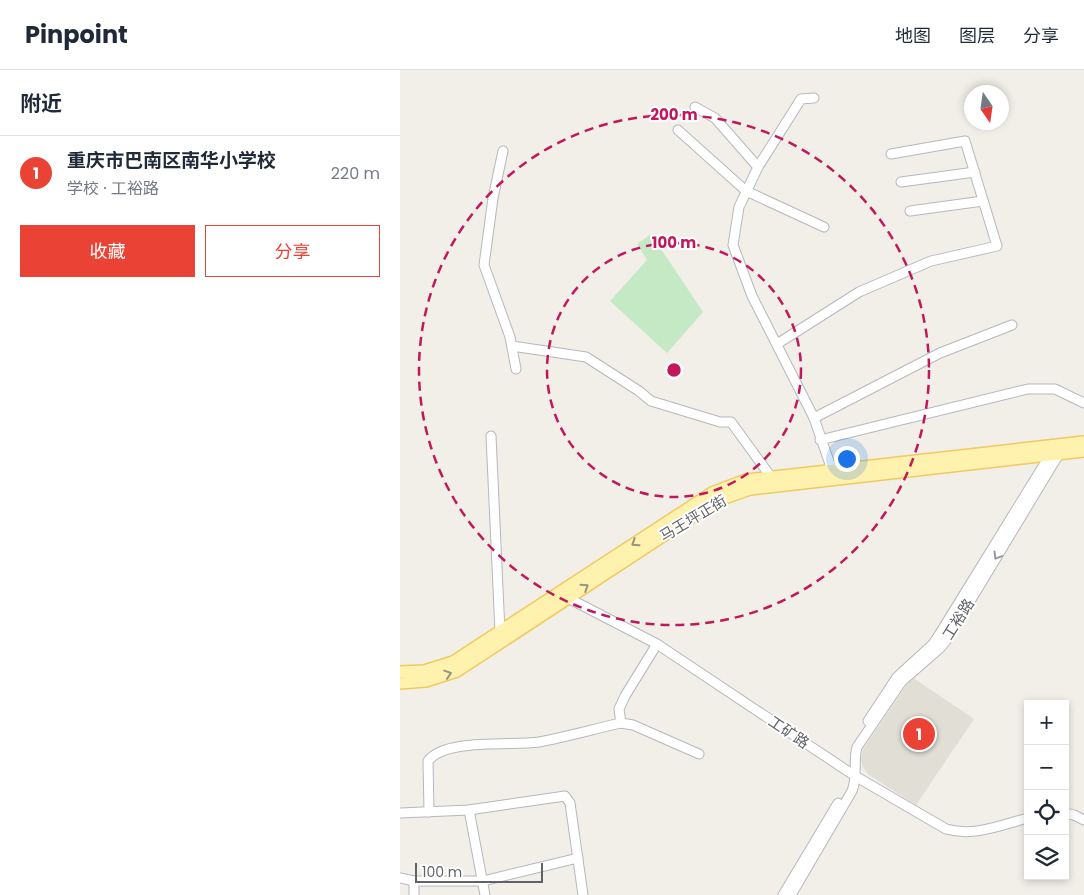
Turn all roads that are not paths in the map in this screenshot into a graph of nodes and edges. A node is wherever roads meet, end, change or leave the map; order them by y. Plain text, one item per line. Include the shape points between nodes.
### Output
1 (814, 98) dead end
2 (694, 107) dead end
3 (678, 130) dead end
4 (503, 151) dead end
5 (891, 154) dead end
6 (758, 167) junction
7 (974, 172) junction
8 (901, 182) dead end
9 (746, 191) junction
10 (983, 201) junction
11 (910, 211) dead end
12 (824, 227) dead end
13 (1012, 325) dead end
14 (776, 344) junction
15 (512, 346) junction
16 (516, 369) dead end
17 (1084, 403) edge
18 (814, 418) junction
19 (491, 436) dead end
20 (820, 440) junction
21 (1084, 442) edge
22 (1084, 451) edge
23 (1054, 454) junction
24 (832, 470) junction
25 (771, 477) junction
26 (563, 595) junction
27 (500, 632) junction
28 (657, 644) junction
29 (400, 672) edge
30 (400, 683) edge
31 (621, 723) junction
32 (699, 754) dead end
33 (852, 774) junction
34 (469, 810) junction
35 (429, 812) junction
36 (400, 813) edge
37 (1069, 814) edge
38 (1024, 819) edge
39 (1084, 820) edge
40 (578, 858) junction
41 (400, 878) edge
42 (414, 881) junction
43 (483, 881) junction
44 (414, 895) edge
45 (484, 895) edge
46 (583, 895) edge
47 (783, 895) edge
48 (791, 895) edge

1 - 6 street via 801,99
2 - 6 street via 715,118
3 - 9 street
4 - 15 street via 484,265
5 - 7 street via 965,140
6 - 9 street
7 - 8 street
7 - 10 street
9 - 12 street
9 - 14 street via 739,207 733,245 752,296
10 - 11 street
10 - 14 street via 997,246 931,261 859,292
13 - 18 street via 940,353
14 - 18 street
15 - 16 street
15 - 25 street via 586,357 650,401 720,422 731,422
17 - 20 street via 1055,389 1028,389
18 - 20 street
19 - 27 street
20 - 24 street
21 - 24 main road, 马王坪正街
22 - 23 main road, 马王坪正街
26 -> 23 main road, 马王坪正街 via 716,501 750,489
23 -> 33 street, 工裕路 via 933,644 897,677 852,744
24 - 25 main road, 马王坪正街
25 -> 26 main road, 马王坪正街 via 746,480 712,493
26 - 27 main road, 马王坪正街
26 - 28 street, 工矿路
30 -> 26 main road, 马王坪正街 via 426,681 457,671
27 - 29 main road, 马王坪正街 via 453,662 424,671
28 - 31 street via 619,709
28 - 33 street, 工矿路
31 - 32 street via 634,725
31 - 35 street via 538,742 461,746 432,755 428,761
33 - 38 street, 工矿路 via 958,833 972,833
33 - 47 street via 848,787
33 - 48 street via 852,791
34 - 35 street
34 - 40 street via 565,796 570,803
34 - 43 street
35 - 36 street
37 - 39 street
40 - 43 street
40 - 46 street
41 - 42 street
42 - 43 street
42 - 44 street
43 - 45 street

